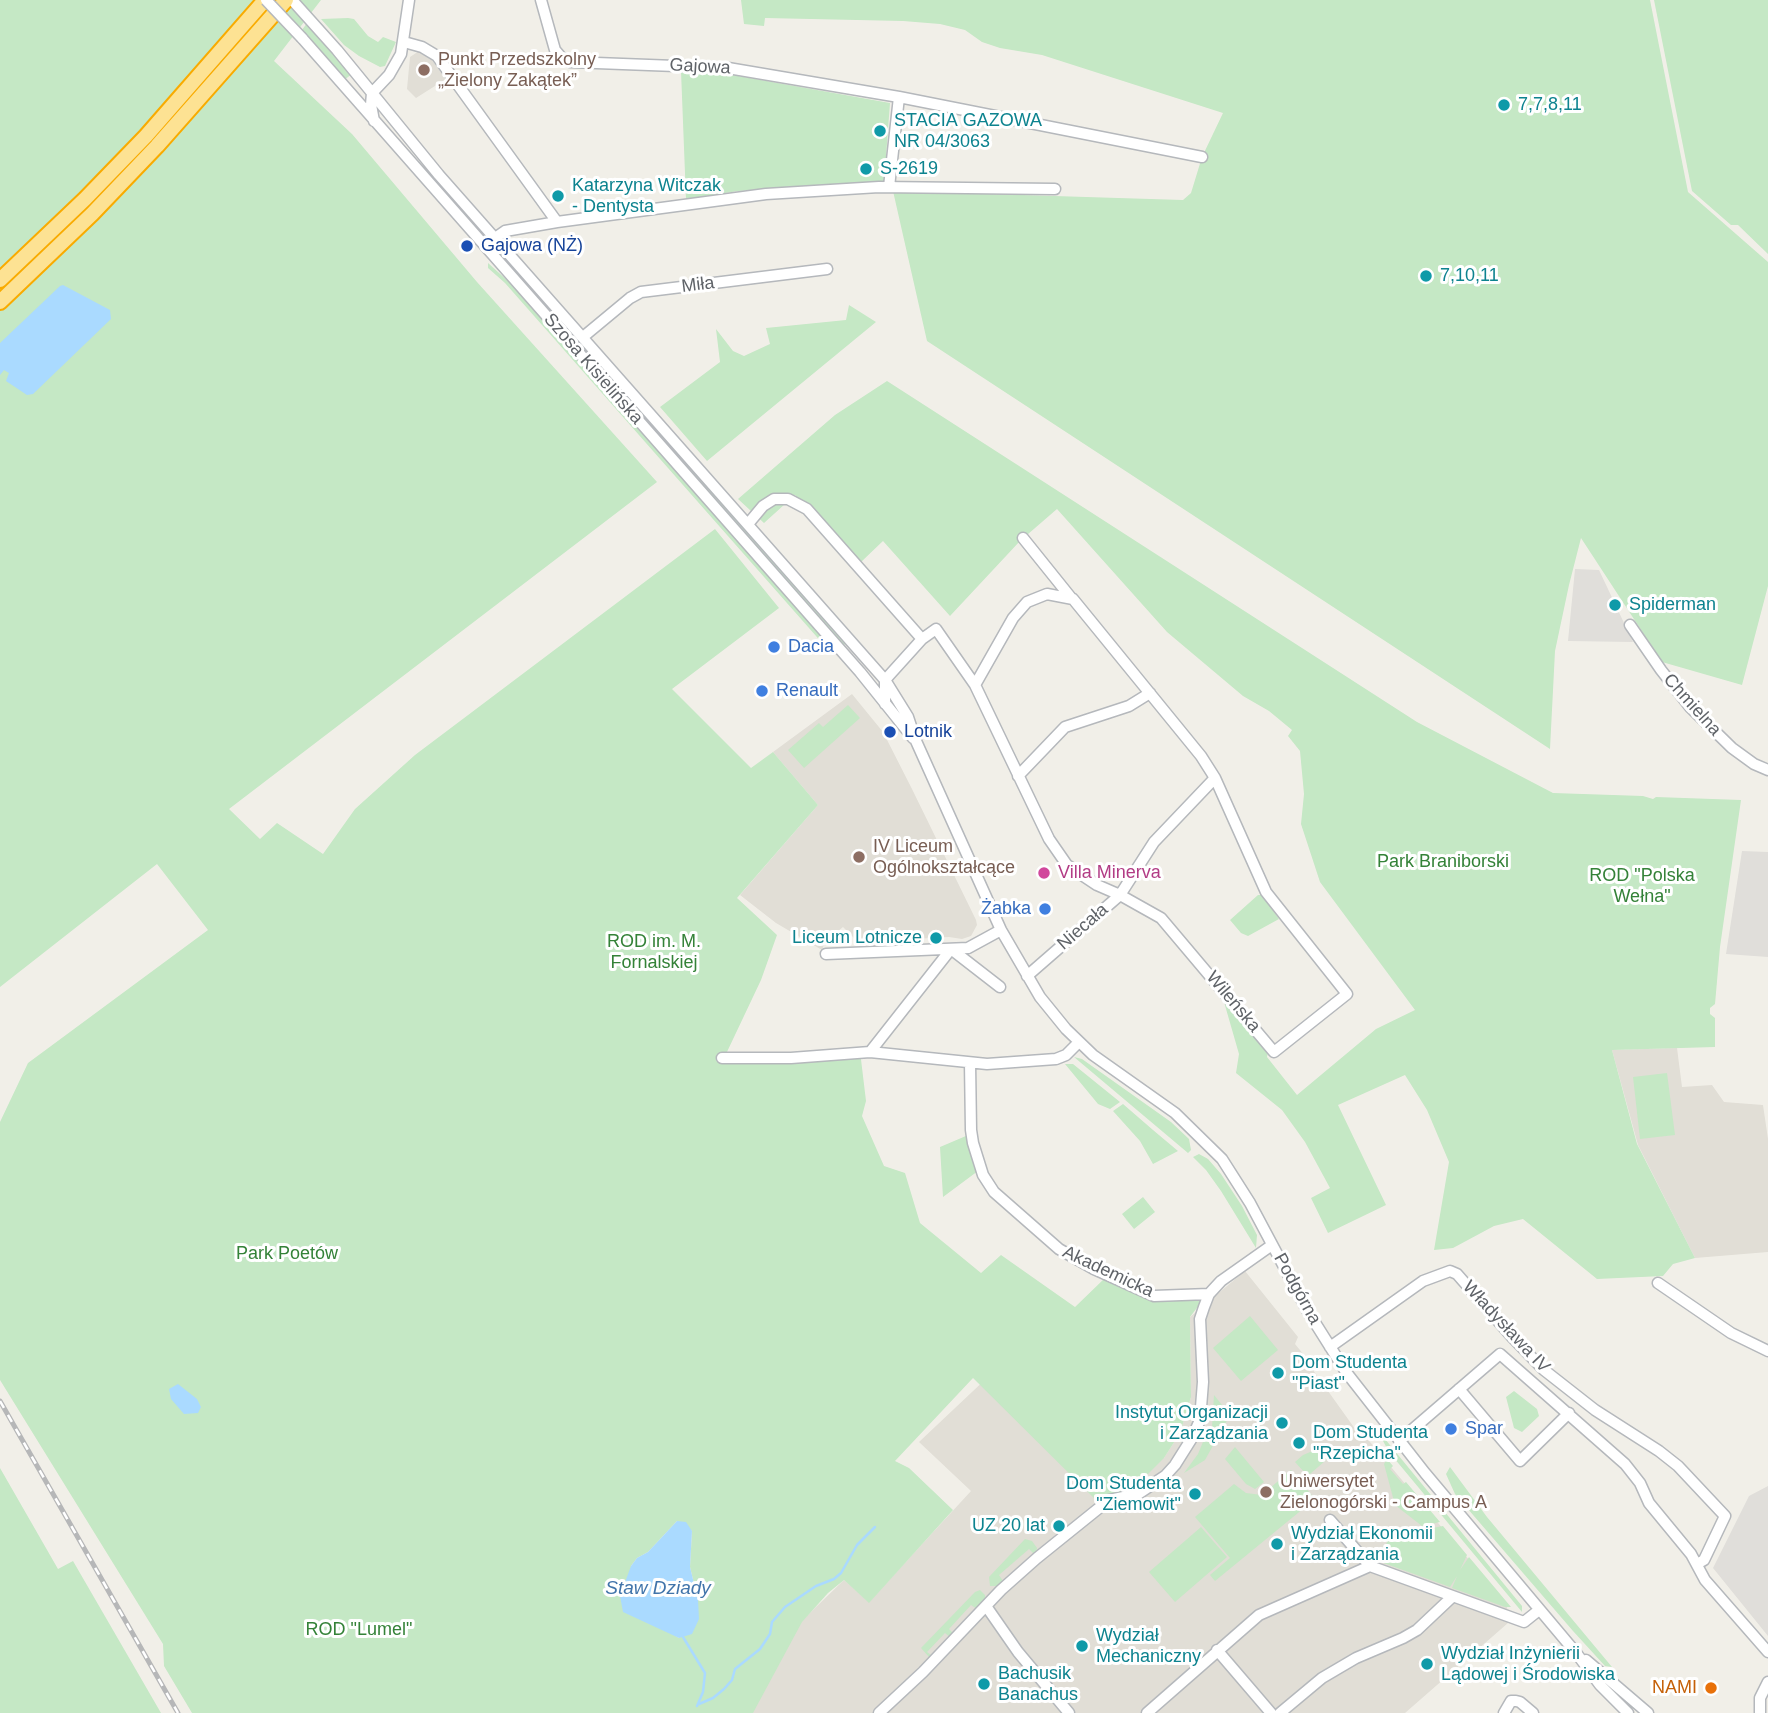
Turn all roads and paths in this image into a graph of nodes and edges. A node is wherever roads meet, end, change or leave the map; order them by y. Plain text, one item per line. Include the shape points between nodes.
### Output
1 (266, 0) edge
2 (289, 0) edge
3 (410, 0) edge
4 (541, 0) edge
5 (404, 42) junction
6 (345, 89) junction
7 (372, 93) junction
8 (899, 97) junction
9 (374, 122) junction
10 (1202, 157) dead end
11 (889, 187) junction
12 (1055, 190) dead end
13 (557, 222) junction
14 (495, 238) junction
15 (827, 269) dead end
16 (0, 280) edge
17 (0, 302) edge
18 (583, 337) junction
19 (748, 524) junction
20 (1023, 538) dead end
21 (1073, 599) junction
22 (1630, 625) dead end
23 (922, 639) junction
24 (866, 680) junction
25 (886, 680) junction
26 (975, 685) junction
27 (1150, 693) junction
28 (885, 704) junction
29 (916, 741) junction
30 (1768, 770) edge
31 (1018, 776) junction
32 (1215, 778) junction
33 (1120, 895) junction
34 (1002, 930) junction
35 (951, 949) junction
36 (825, 954) dead end
37 (1027, 976) junction
38 (1000, 987) dead end
39 (1080, 1042) junction
40 (870, 1052) junction
41 (722, 1058) dead end
42 (970, 1063) junction
43 (1272, 1245) junction
44 (1658, 1283) dead end
45 (1209, 1294) junction
46 (1330, 1347) junction
47 (1768, 1351) edge
48 (1459, 1389) junction
49 (1569, 1413) junction
50 (1399, 1441) junction
51 (1331, 1520) dead end
52 (1697, 1564) junction
53 (1370, 1566) junction
54 (1452, 1597) junction
55 (986, 1606) junction
56 (1539, 1609) junction
57 (1217, 1650) junction
58 (1768, 1652) edge
59 (1577, 1654) junction
60 (1768, 1682) edge
61 (879, 1713) edge
62 (1069, 1713) edge
63 (1147, 1713) edge
64 (1271, 1713) edge
65 (1280, 1713) edge
66 (1504, 1713) edge
67 (1532, 1713) edge
68 (1628, 1713) edge
69 (1648, 1713) edge
70 (1760, 1713) edge

1 - 6 street, Szosa Kisielińska, bridge
1 - 16 highway via 146,136
2 - 7 street, Szosa Kisielińska
2 - 17 highway via 148,156
3 - 5 street
4 - 8 street, Gajowa via 555,50 570,62 728,68
5 - 7 street via 389,75
5 - 13 street via 437,56
6 - 7 street
6 - 9 street, Szosa Kisielińska
7 - 9 street
7 - 14 street, Szosa Kisielińska
8 - 10 street, Gajowa
8 - 11 street
9 - 24 street, Szosa Kisielińska
11 - 12 street
11 - 13 street via 766,194
13 - 14 street via 505,231
14 - 18 street, Szosa Kisielińska
15 - 18 street, Miła via 641,292
18 - 19 street, Szosa Kisielińska
19 - 23 street via 774,499 788,499 807,509
19 - 25 street, Szosa Kisielińska
20 - 21 street
21 - 26 street via 1047,594 1027,602
21 - 27 street
22 - 30 street, Chmielna via 1690,707 1732,748
23 - 25 street
23 - 26 street via 936,629
24 - 25 street
24 - 28 street, Szosa Kisielińska
25 - 28 street
25 - 29 street, Szosa Kisielińska
26 - 31 street
27 - 31 street via 1129,706 1065,727
27 - 32 street
28 - 29 street, Szosa Kisielińska
29 - 34 street, Szosa Kisielińska
31 - 33 street via 1067,865
32 - 33 street, Niecała via 1154,842
32 - 33 street, Wileńska via 1266,892 1347,994 1274,1052 1161,918
33 - 37 street, Niecała
34 - 35 street via 975,946
34 - 37 street, Szosa Kisielińska
35 - 36 street
35 - 38 street
35 - 40 street
37 - 39 street, Podgórna via 1054,1017
39 - 42 street via 1056,1059
39 - 43 street, Podgórna via 1175,1113 1205,1142 1236,1179
40 - 41 street
40 - 42 street
42 - 45 street, Akademicka via 973,1143 994,1192 1059,1249 1094,1269 1154,1296
43 - 45 street
43 - 46 street, Podgórna
44 - 47 street
45 - 55 street via 1200,1319 1200,1420 1184,1452 1152,1486 1109,1500
46 - 50 street, Podgórna
46 - 52 street, Władysława IV via 1423,1281 1450,1271 1457,1274 1544,1370 1668,1458 1725,1516 1704,1560
48 - 49 street, Władysława IV via 1500,1354
48 - 49 street via 1520,1461
48 - 50 street, Władysława IV
49 - 52 street, Władysława IV via 1625,1464
50 - 56 street, Podgórna
51 - 53 street
52 - 58 street, Władysława IV via 1705,1580
53 - 54 street
53 - 57 street via 1259,1615
54 - 56 street via 1524,1622
54 - 65 street via 1417,1630 1322,1678
55 - 61 street
55 - 62 street
56 - 59 street, Podgórna
57 - 63 street
57 - 64 street
59 - 68 street, Podgórna
59 - 69 street, Podgórna
60 - 70 street
66 - 67 street via 1511,1702 1520,1702

